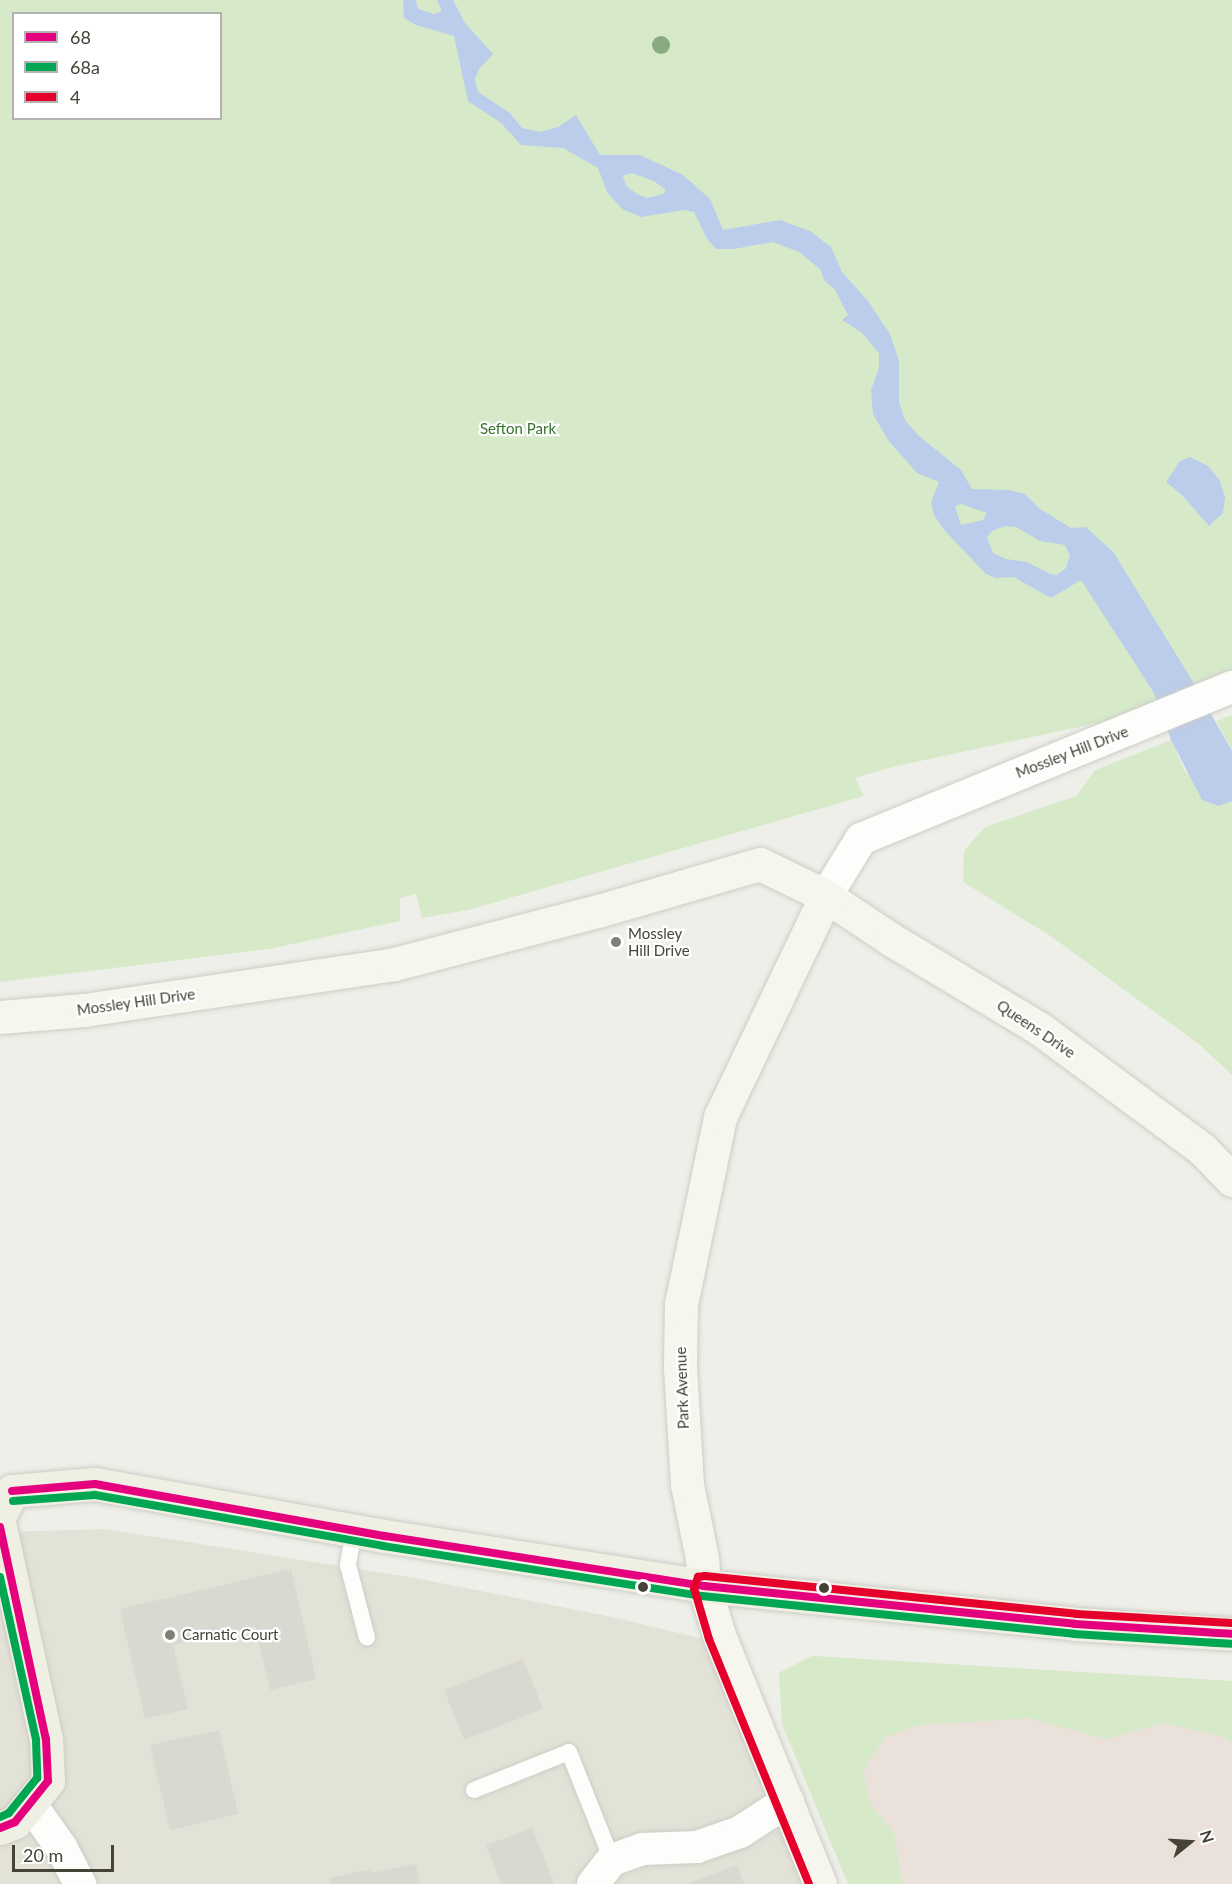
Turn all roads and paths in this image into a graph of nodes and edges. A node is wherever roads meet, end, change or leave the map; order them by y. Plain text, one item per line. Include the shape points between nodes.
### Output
1 (1232, 687) edge
2 (826, 896) junction
3 (0, 1017) edge
4 (1232, 1180) edge
5 (4, 1497) edge
6 (0, 1527) edge
7 (354, 1530) junction
8 (704, 1586) junction
9 (1232, 1634) edge
10 (367, 1638) dead end
11 (474, 1790) dead end
12 (788, 1801) junction
13 (31, 1805) junction
14 (0, 1828) edge
15 (602, 1872) edge
16 (80, 1884) edge
17 (820, 1884) edge

1 - 2 street, Mossley Hill Drive via 861,839
2 - 3 street, Mossley Hill Drive via 760,864 394,964 84,1010
2 - 4 street, Queens Drive via 1040,1029 1202,1149
2 - 8 street, Park Avenue via 720,1117 681,1304 680,1367 687,1485
5 - 7 main road via 95,1484
6 - 13 main road via 46,1739 48,1781
7 - 8 main road
7 - 10 lane via 348,1565
8 - 9 main road via 1075,1624
8 - 12 street, Park Avenue via 719,1635
11 - 15 lane via 568,1752
12 - 15 street via 740,1832 697,1846 643,1849
12 - 17 street, Park Avenue
13 - 14 main road via 15,1822
13 - 16 street via 61,1846

